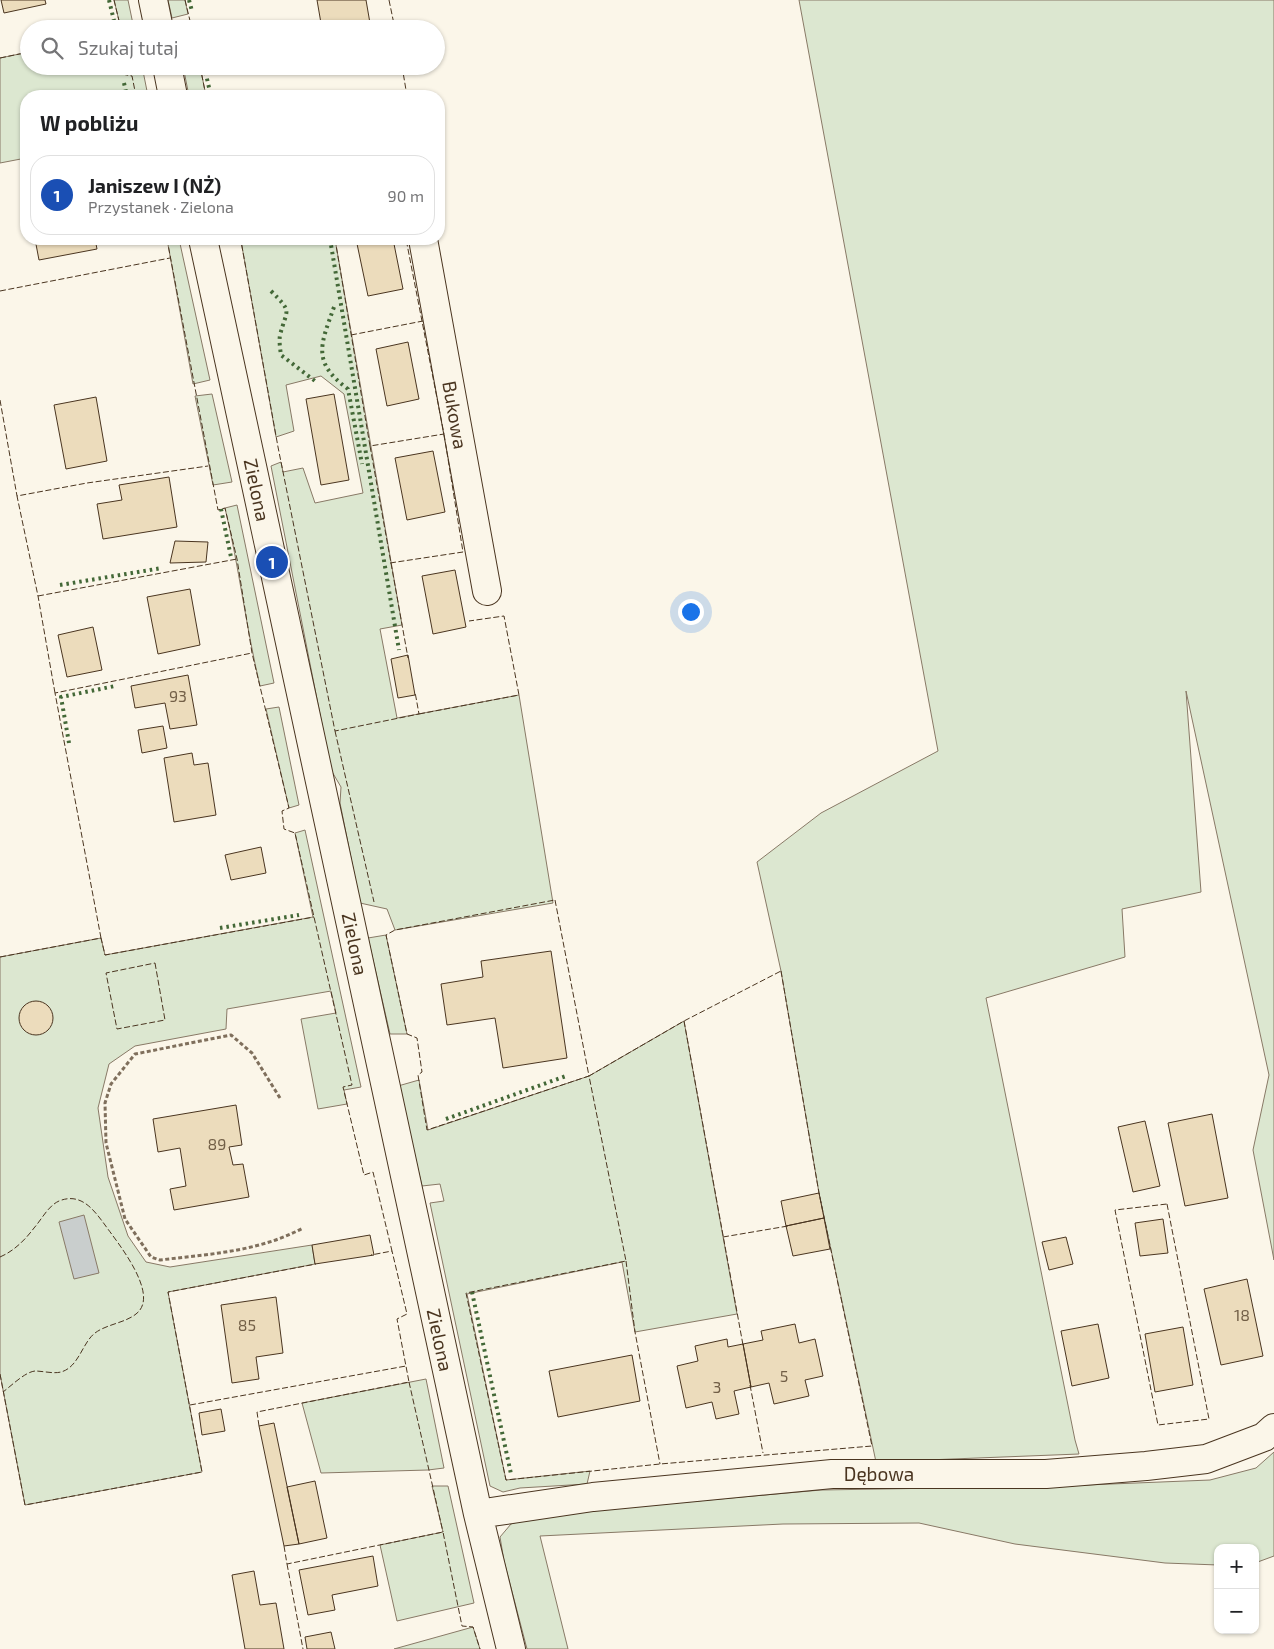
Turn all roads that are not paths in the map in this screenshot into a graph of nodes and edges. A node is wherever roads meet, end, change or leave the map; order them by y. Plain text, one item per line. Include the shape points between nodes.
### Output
1 (153, 0) edge
2 (157, 20) edge
3 (169, 75) edge
4 (172, 90) edge
5 (204, 245) edge
6 (424, 245) edge
7 (487, 591) dead end
8 (1274, 1428) edge
9 (478, 1514) junction
10 (511, 1649) edge

1 - 2 street
3 - 4 street
5 - 9 street, Zielona
6 - 7 street, Bukowa
8 - 9 street, Dębowa via 1264,1437 1206,1459 1146,1466 1046,1474 832,1474 593,1497
9 - 10 street, Zielona

